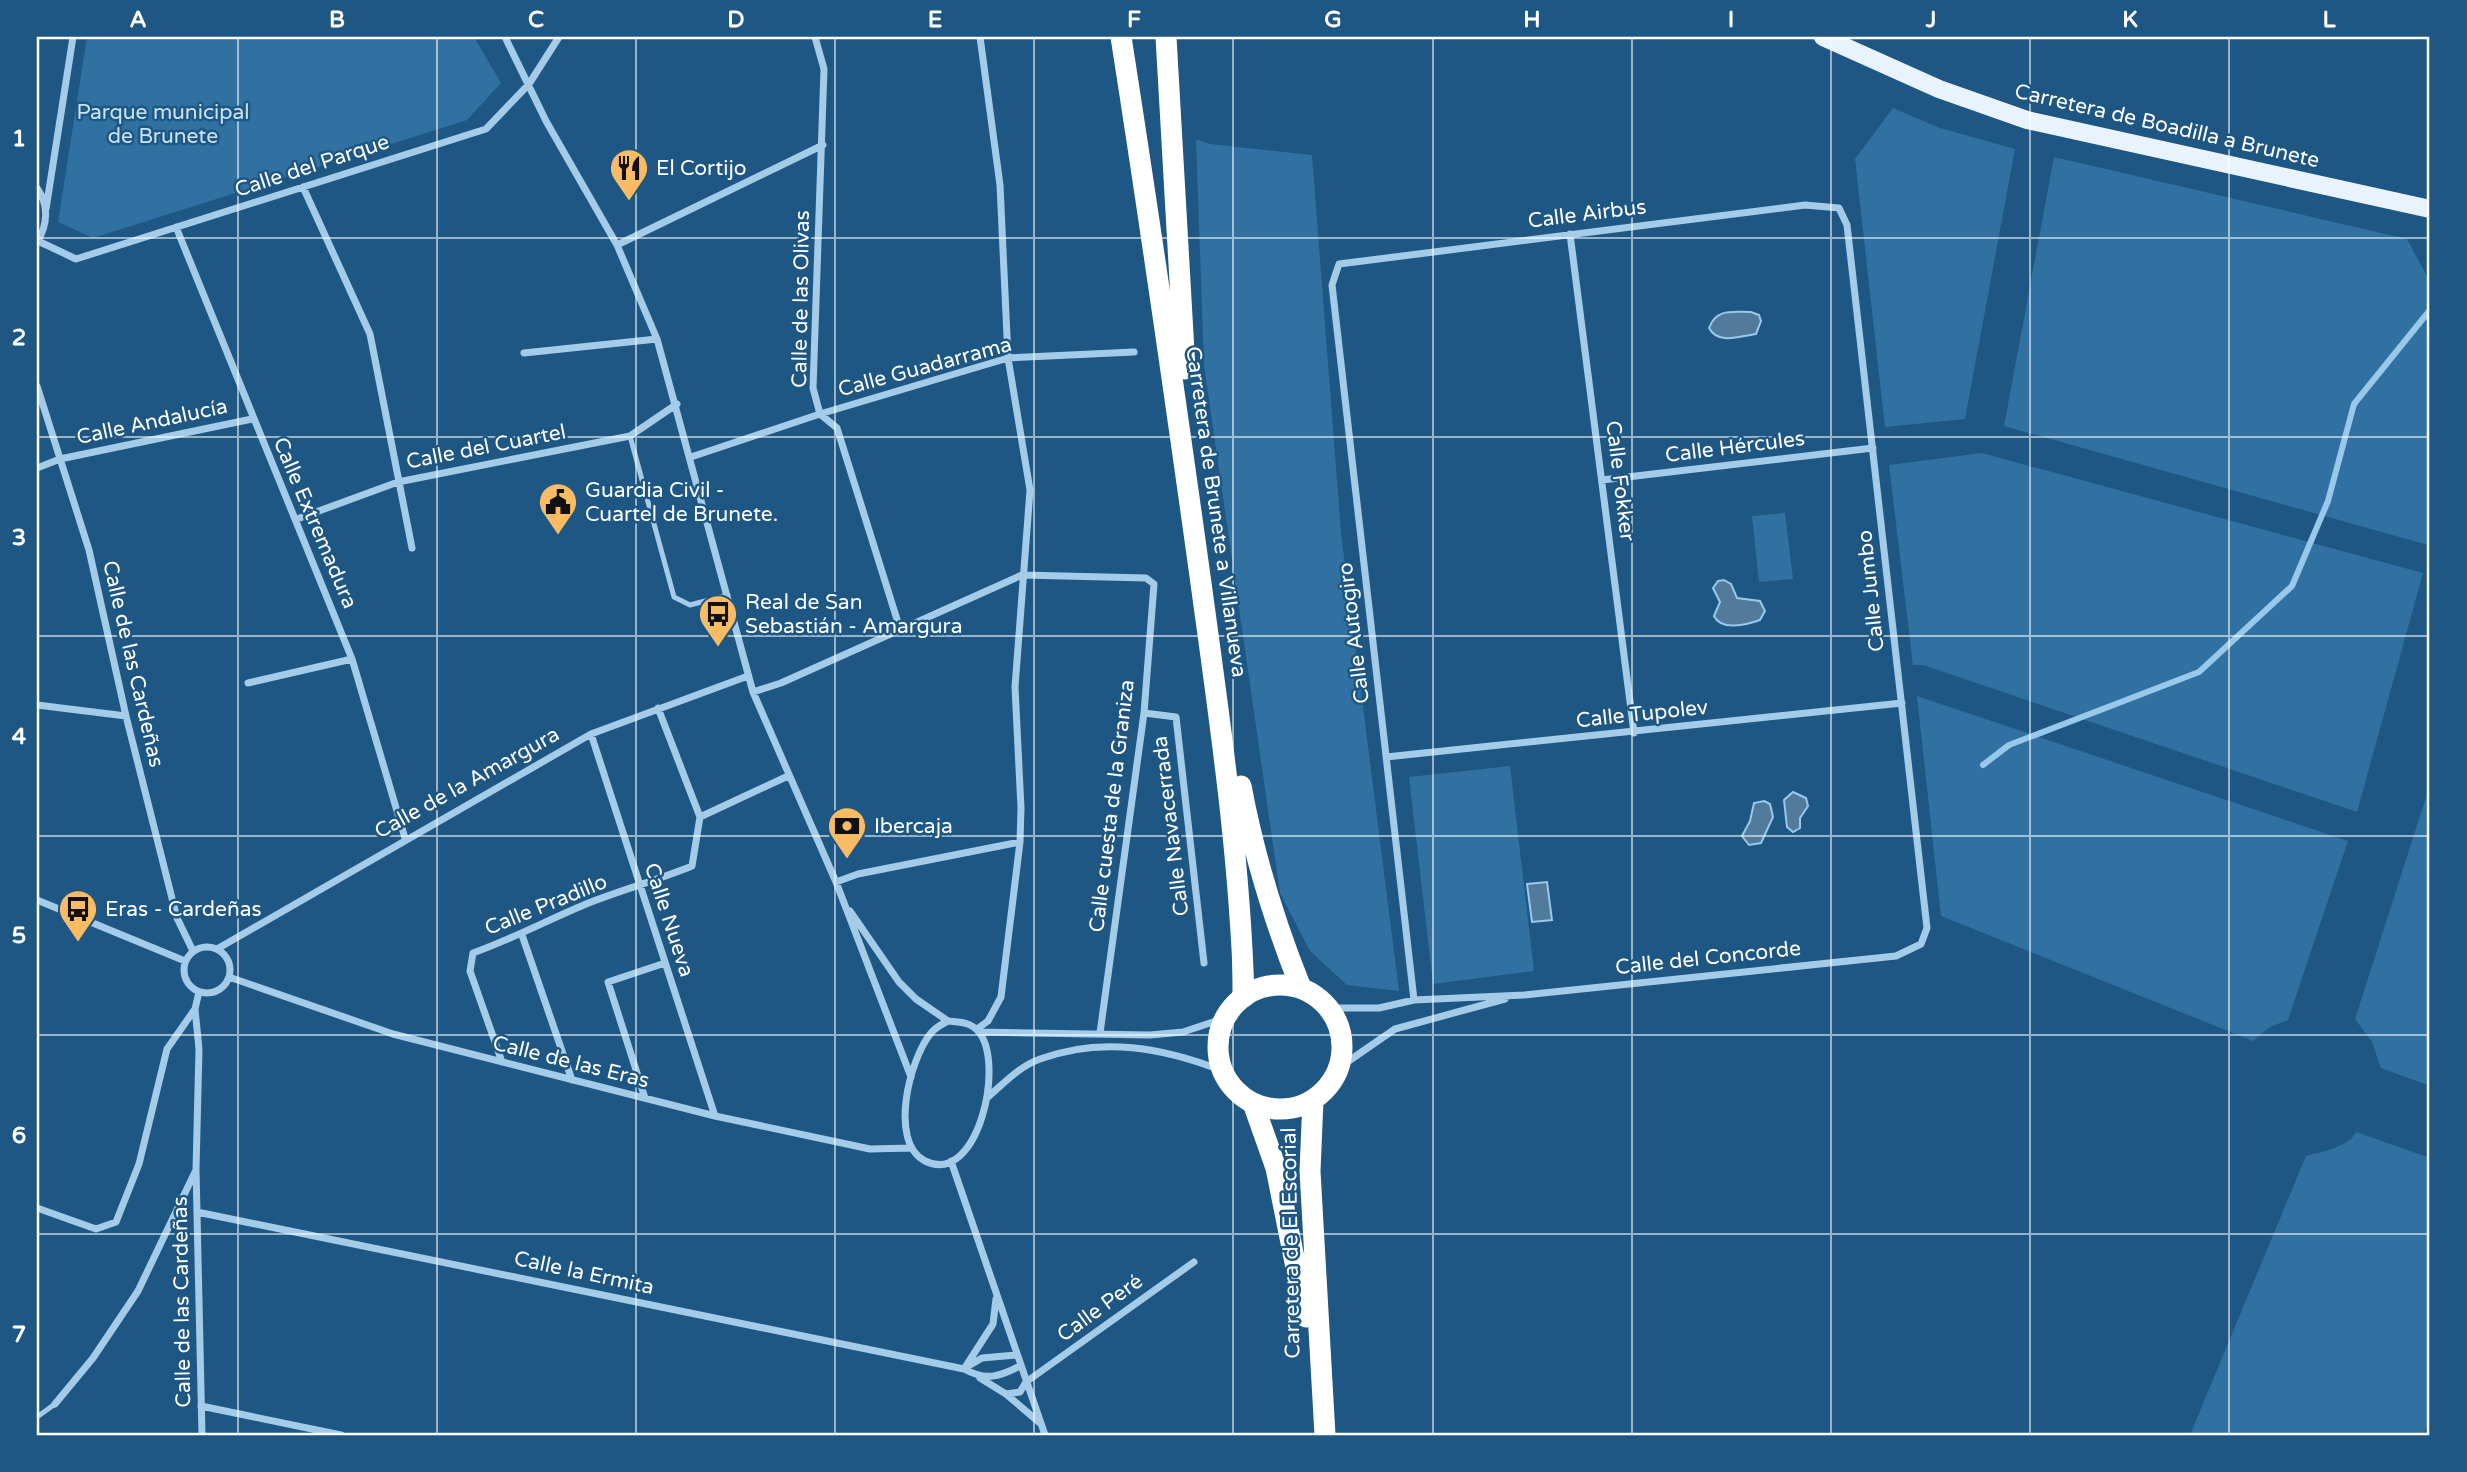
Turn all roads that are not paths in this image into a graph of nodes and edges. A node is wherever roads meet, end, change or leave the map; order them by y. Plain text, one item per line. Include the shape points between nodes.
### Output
1 (73, 37) edge
2 (505, 37) edge
3 (559, 37) edge
4 (816, 37) edge
5 (980, 37) edge
6 (1121, 37) edge
7 (1166, 37) edge
8 (1823, 37) edge
9 (529, 84) junction
10 (823, 145) junction
11 (303, 187) junction
12 (37, 188) edge
13 (1839, 208) joint
14 (46, 209) junction
15 (2430, 209) edge
16 (176, 227) junction
17 (1570, 234) junction
18 (37, 241) edge
19 (617, 245) junction
20 (1339, 264) joint
21 (657, 339) junction
22 (1134, 352) dead end
23 (524, 354) dead end
24 (1008, 358) junction
25 (37, 386) edge
26 (677, 404) junction
27 (820, 414) junction
28 (252, 419) junction
29 (630, 436) junction
30 (1873, 449) junction
31 (691, 457) junction
32 (60, 459) junction
33 (37, 468) edge
34 (1602, 480) junction
35 (398, 482) junction
36 (297, 519) junction
37 (412, 548) dead end
38 (1023, 575) junction
39 (727, 595) junction
40 (900, 629) junction
41 (352, 659) junction
42 (748, 676) junction
43 (248, 683) dead end
44 (753, 692) junction
45 (1902, 703) junction
46 (37, 705) edge
47 (658, 708) junction
48 (1144, 713) junction
49 (126, 716) junction
50 (1634, 733) junction
51 (591, 734) junction
52 (1386, 757) junction
53 (788, 776) junction
54 (700, 817) junction
55 (405, 838) junction
56 (1020, 842) junction
57 (836, 882) junction
58 (640, 887) junction
59 (841, 898) junction
60 (37, 900) edge
61 (522, 935) junction
62 (217, 949) junction
63 (193, 951) junction
64 (1896, 956) joint
65 (185, 961) junction
66 (665, 963) junction
67 (1204, 963) dead end
68 (229, 977) junction
69 (1301, 988) junction
70 (199, 992) junction
71 (1524, 995) junction
72 (1244, 997) junction
73 (1414, 1000) junction
74 (1329, 1008) junction
75 (195, 1009) junction
76 (1225, 1018) junction
77 (948, 1021) junction
78 (978, 1031) junction
79 (1100, 1033) junction
80 (502, 1062) junction
81 (1340, 1067) junction
82 (1223, 1072) junction
83 (911, 1077) junction
84 (572, 1080) junction
85 (988, 1097) junction
86 (645, 1098) junction
87 (1313, 1100) junction
88 (1253, 1103) junction
89 (715, 1116) junction
90 (911, 1148) junction
91 (951, 1161) junction
92 (196, 1169) junction
93 (37, 1208) edge
94 (197, 1212) junction
95 (1194, 1262) dead end
96 (997, 1297) junction
97 (1016, 1355) junction
98 (1020, 1366) junction
99 (964, 1369) junction
100 (979, 1377) junction
101 (1026, 1382) junction
102 (1320, 1384) junction
103 (1006, 1395) junction
104 (55, 1404) joint
105 (201, 1406) junction
106 (37, 1417) edge
107 (1041, 1424) junction
108 (202, 1435) edge
109 (341, 1435) edge
110 (1045, 1435) edge
111 (1325, 1435) edge

1 - 14 street
2 - 9 street
3 - 9 street, Calle del Parque
4 - 10 street, Calle de las Olivas via 824,69
5 - 24 street via 1000,185
6 - 72 highway, Carretera de Brunete a Villanueva via 1223,741 1236,850
7 - 69 highway, Carretera de Brunete a Villanueva via 1189,418 1233,742 1249,828 1280,935
8 - 15 main road, Carretera de Boadilla a Brunete via 1939,89 2027,120
9 - 11 street, Calle del Parque via 486,129
9 - 19 street
10 - 19 street
10 - 27 street, Calle de las Olivas via 813,388
11 - 16 street, Calle del Parque
11 - 35 street via 370,334
12 - 14 street
13 - 17 street, Calle Airbus via 1805,205
13 - 30 street, Calle Jumbo via 1847,225
14 - 18 street via 45,226
16 - 18 street, Calle del Parque via 76,259
16 - 28 street, Calle Extremadura
17 - 20 street, Calle Airbus
17 - 34 street, Calle Fokker
19 - 21 street
20 - 52 street, Calle Autogiro via 1332,285
21 - 23 street
21 - 26 street
22 - 24 street, Calle Guadarrama
24 - 27 street, Calle Guadarrama
24 - 38 street via 1030,490
25 - 32 street, Calle de las Cardeñas
26 - 29 street, Calle del Cuartel
26 - 31 street
27 - 31 street, Calle Guadarrama
27 - 40 street, Calle de las Olivas via 837,428
28 - 32 street, Calle Andalucía
28 - 36 street, Calle Extremadura
29 - 35 street, Calle del Cuartel
29 - 39 lane via 674,597 690,605
30 - 34 street, Calle Hércules
30 - 45 street, Calle Jumbo
31 - 39 street
32 - 33 street, Calle Andalucía
32 - 49 street, Calle de las Cardeñas via 89,550
34 - 50 street, Calle Fokker
35 - 36 street, Calle del Cuartel
35 - 37 street
36 - 41 street, Calle Extremadura
38 - 40 street
38 - 48 street, Calle cuesta de la Graniza via 1146,578 1154,584
38 - 56 street via 1015,687
39 - 42 street
40 - 44 street
41 - 43 street
41 - 55 street, Calle Extremadura
42 - 44 street
42 - 47 street, Calle de la Amargura
44 - 53 street
45 - 50 street, Calle Tupolev
45 - 64 street, Calle Jumbo via 1927,928 1921,944
46 - 49 street
47 - 51 street, Calle de la Amargura
47 - 54 street
48 - 67 street, Calle Navacerrada via 1176,717
48 - 79 street, Calle cuesta de la Graniza
49 - 63 street, Calle de las Cardeñas via 177,918
50 - 52 street, Calle Tupolev
51 - 55 street, Calle de la Amargura
51 - 58 street, Calle Nueva
52 - 73 street, Calle Autogiro
53 - 54 street
53 - 57 street
54 - 58 street, Calle Pradillo via 692,866
55 - 62 street, Calle de la Amargura
56 - 57 street
56 - 78 street via 1001,997
57 - 59 street
58 - 61 street, Calle Pradillo via 588,904
58 - 66 street, Calle Nueva
59 - 77 street via 899,982
59 - 83 street
60 - 65 street
61 - 80 street, Calle Pradillo via 473,953 470,971
61 - 84 street
62 - 63 street
62 - 68 street via 230,967
63 - 65 street
64 - 71 street, Calle del Concorde
65 - 70 street via 189,985
66 - 86 street via 608,982
66 - 89 street, Calle Nueva
68 - 70 street via 211,993
68 - 80 street, Calle de las Eras via 393,1034
69 - 72 highway via 1272,986
69 - 74 highway
70 - 75 street, Calle de las Cardeñas
71 - 73 street, Calle del Concorde
71 - 81 street, Calle del Concorde via 1395,1029
72 - 76 highway
73 - 74 street, Calle del Concorde via 1379,1008
74 - 81 highway via 1343,1046
75 - 92 street, Calle de las Cardeñas via 199,1049
75 - 93 street, Calle de las Cardeñas via 167,1049 139,1164 116,1222 96,1229
76 - 79 street via 1183,1032
76 - 82 highway via 1218,1054
77 - 78 street
77 - 83 street via 931,1033
78 - 79 street
78 - 85 street via 989,1065
80 - 84 street, Calle de las Eras
81 - 87 highway via 1329,1086
82 - 85 street via 1176,1053 1085,1048 1038,1059
82 - 88 highway
83 - 90 street via 905,1126
84 - 86 street, Calle de las Eras
85 - 91 street via 972,1140
86 - 89 street, Calle de las Eras
87 - 88 highway via 1294,1108 1273,1109
87 - 102 highway, Carretera de El Escorial via 1310,1171
88 - 102 highway, Carretera de El Escorial via 1276,1168
89 - 90 street, Calle de las Eras via 870,1149
90 - 91 street via 936,1165
91 - 96 street
92 - 94 street, Calle de las Cardeñas
92 - 104 street, Calle de las Cardeñas via 138,1291 93,1359
94 - 99 street, Calle la Ermita
94 - 105 street, Calle de las Cardeñas
95 - 101 street, Calle Peré
96 - 97 street
96 - 99 street via 993,1324
97 - 98 street
97 - 99 street via 982,1358
98 - 100 street via 998,1377
98 - 101 street
99 - 100 street, Calle la Ermita
100 - 103 street, Calle la Ermita
101 - 103 street via 1020,1392
101 - 107 street
102 - 111 highway, Carretera de El Escorial
103 - 107 street, Calle la Ermita
104 - 106 lane
105 - 108 street, Calle de las Cardeñas
105 - 109 street
107 - 110 street

